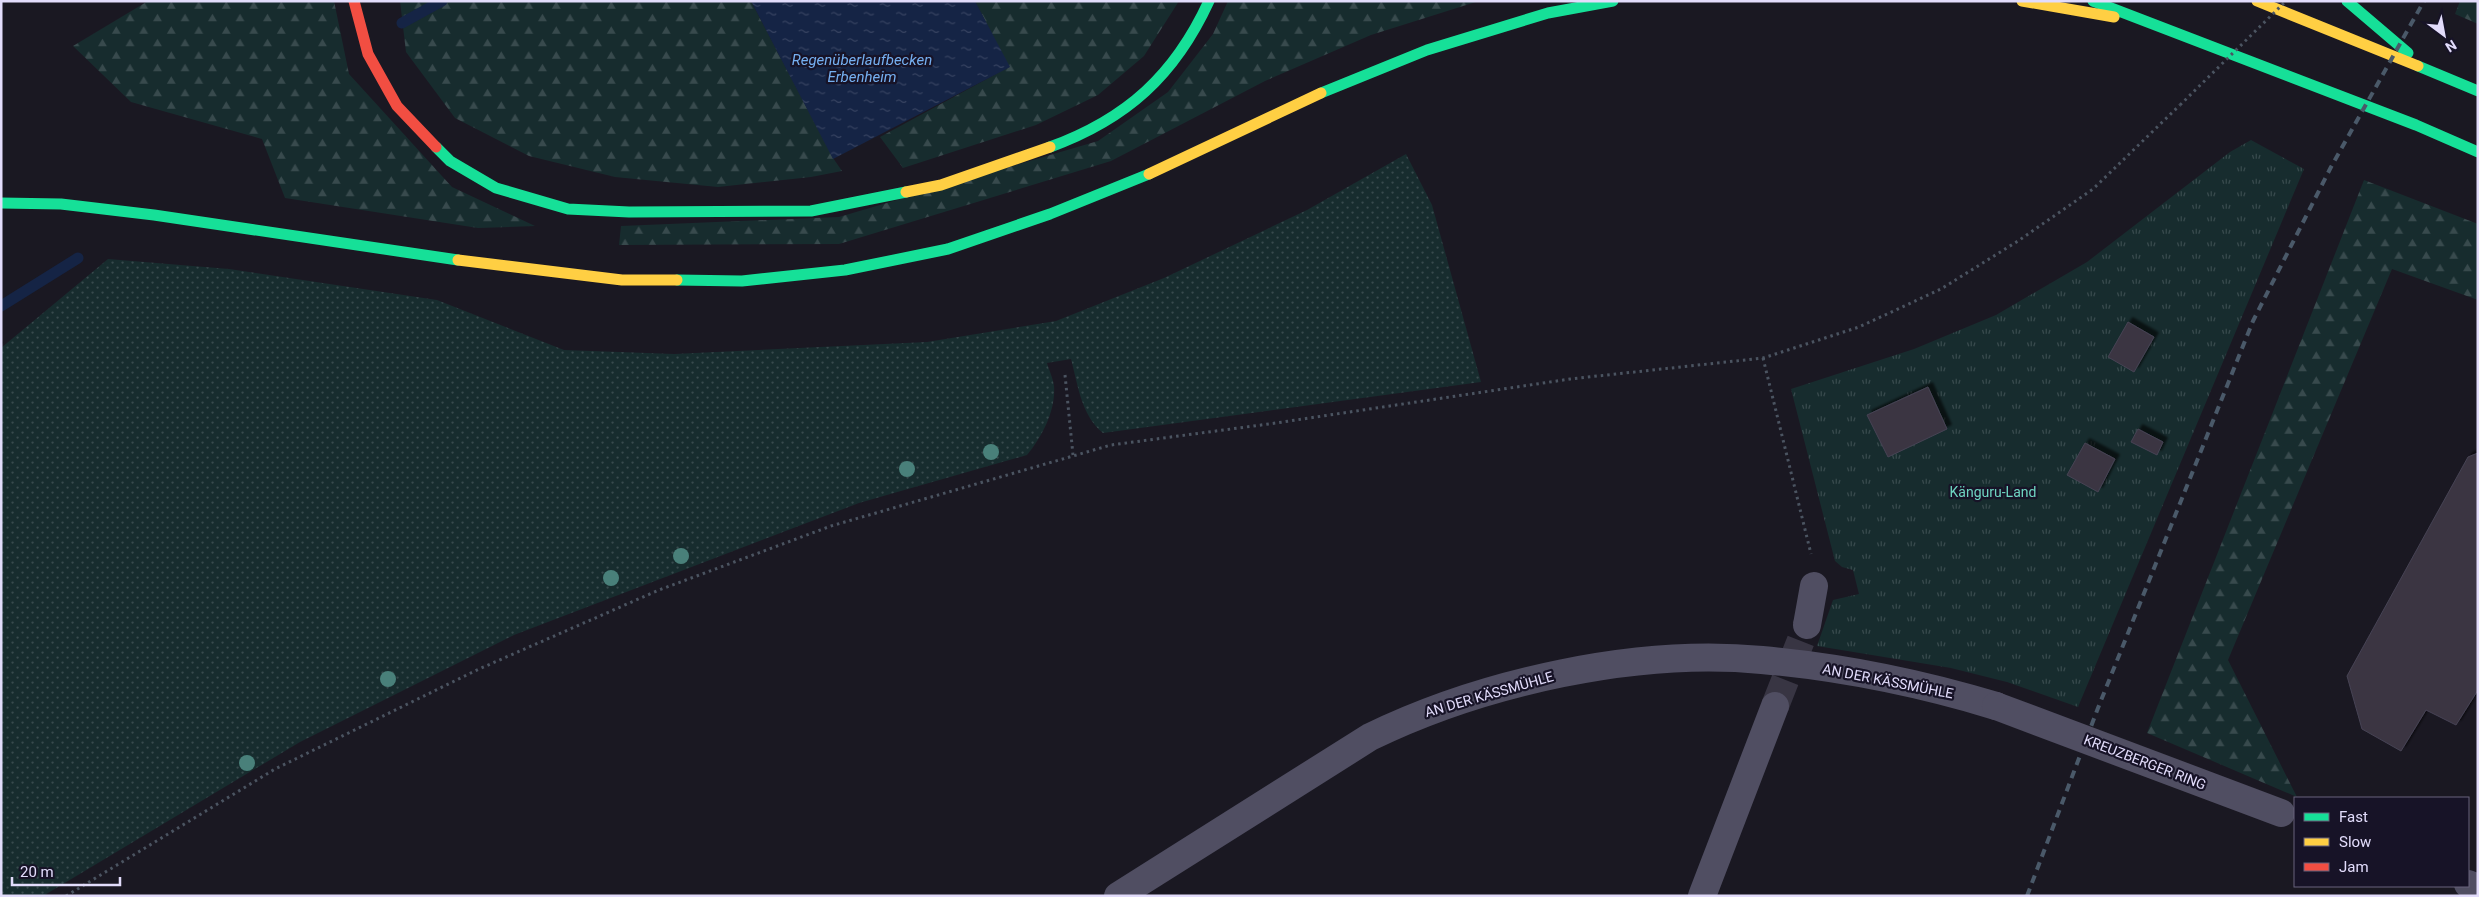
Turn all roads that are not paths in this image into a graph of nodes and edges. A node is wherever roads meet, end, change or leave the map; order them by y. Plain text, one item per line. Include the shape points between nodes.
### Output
1 (354, 1) edge
2 (1209, 1) edge
3 (1613, 1) edge
4 (2022, 1) edge
5 (2093, 1) edge
6 (2257, 1) edge
7 (2347, 1) edge
8 (2157, 25) junction
9 (2425, 67) junction
10 (2478, 91) edge
11 (2478, 152) edge
12 (1, 203) edge
13 (1814, 586) road end
14 (1806, 625) tunnel mouth
15 (1775, 706) tunnel mouth
16 (1996, 706) joint
17 (2288, 816) edge
18 (1118, 896) edge
19 (1702, 896) edge

1 - 2 highway via 368,54 397,106 450,161 496,188 568,209 639,212 811,211 941,185 1081,136 1126,109 1165,74 1195,32
3 - 12 highway via 1548,12 1427,50 1308,98 1141,178 1050,214 948,249 845,270 742,281 622,280 497,266 154,214 61,204
4 - 8 highway
5 - 8 highway
6 - 9 highway
7 - 9 highway
8 - 11 highway
9 - 10 highway
13 - 14 street
15 - 19 street
16 - 17 street, KREUZBERGER RING, bridge
16 - 18 street, AN DER KÄSSMÜHLE via 1910,683 1761,660 1634,662 1553,675 1482,693 1410,717 1370,737

